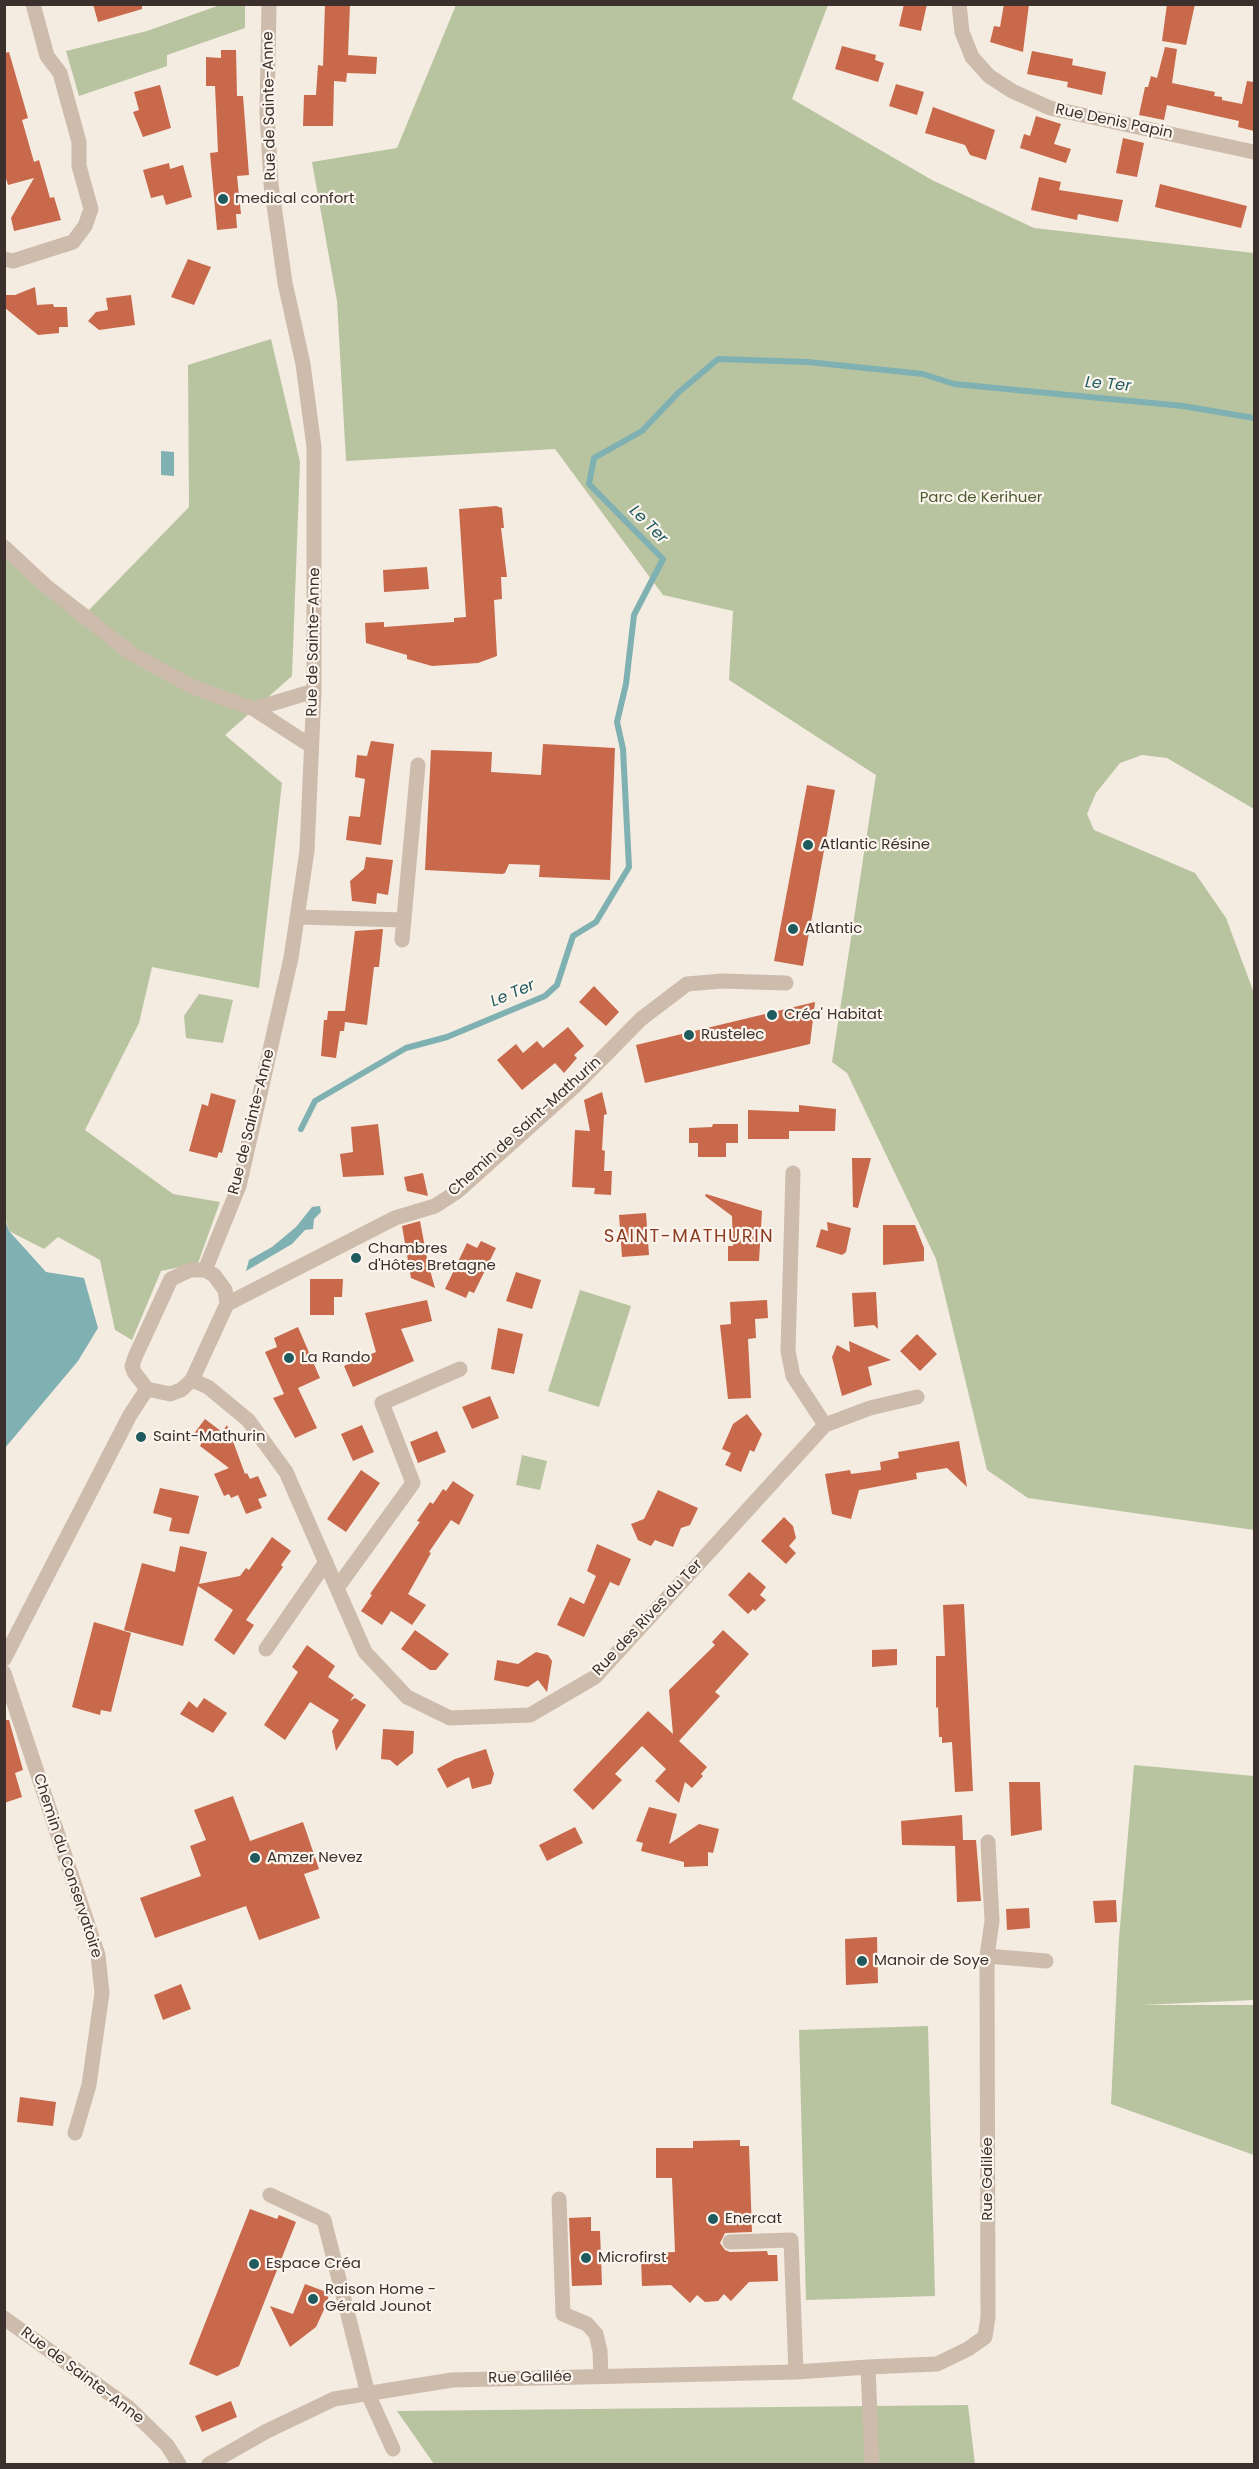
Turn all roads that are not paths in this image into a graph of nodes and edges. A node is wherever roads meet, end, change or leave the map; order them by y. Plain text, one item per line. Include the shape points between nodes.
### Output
1 (33, 4) edge
2 (269, 4) edge
3 (959, 4) edge
4 (1254, 152) edge
5 (4, 259) edge
6 (4, 547) edge
7 (314, 691) junction
8 (254, 710) junction
9 (311, 746) junction
10 (418, 765) dead end
11 (298, 917) junction
12 (404, 920) junction
13 (402, 940) dead end
14 (786, 983) dead end
15 (793, 1173) dead end
16 (205, 1270) junction
17 (226, 1304) junction
18 (460, 1369) dead end
19 (192, 1380) junction
20 (147, 1389) junction
21 (917, 1397) dead end
22 (825, 1425) junction
23 (326, 1562) junction
24 (337, 1588) junction
25 (266, 1649) dead end
26 (4, 1659) edge
27 (4, 1673) edge
28 (988, 1842) dead end
29 (987, 1956) junction
30 (1046, 1961) dead end
31 (75, 2133) dead end
32 (270, 2195) dead end
33 (559, 2199) dead end
34 (730, 2242) dead end
35 (4, 2318) edge
36 (868, 2367) junction
37 (796, 2372) junction
38 (601, 2376) junction
39 (368, 2394) junction
40 (393, 2449) dead end
41 (179, 2464) edge
42 (208, 2464) edge
43 (872, 2464) edge

1 - 5 street via 47,56 60,73 79,142 80,166 91,209 86,226 73,242 13,261
2 - 7 street, Rue de Sainte-Anne via 267,113 271,184 314,447
3 - 4 street, Rue Denis Papin via 962,32 972,57 989,76 1012,91 1050,108
6 - 8 street via 47,587 132,654 193,687
7 - 8 street
7 - 9 street, Rue de Sainte-Anne
8 - 9 street
9 - 11 street, Rue de Sainte-Anne via 307,851
10 - 12 street
11 - 12 street
11 - 16 street, Rue de Sainte-Anne via 239,1186
12 - 13 street
14 - 17 street, Chemin de Saint-Mathurin via 687,984 641,1019 574,1087 458,1191 435,1206 395,1218
15 - 22 street via 788,1351 793,1376
16 - 17 street via 221,1283
16 - 20 street via 190,1270 171,1279 154,1313 132,1366
17 - 19 street
18 - 24 street via 382,1403 413,1483
19 - 20 street via 170,1394
19 - 23 street, Rue des Rives du Ter via 208,1387 248,1420 261,1437 286,1472
20 - 26 street
21 - 22 street, Rue des Rives du Ter via 870,1408
22 - 24 street, Rue des Rives du Ter via 595,1677 530,1715 450,1718 407,1696 365,1652
23 - 24 street, Rue des Rives du Ter
23 - 25 street
27 - 31 street, Chemin du Conservatoire via 98,1955 102,1994 89,2085
28 - 29 street via 992,1921
29 - 30 street
29 - 36 street, Rue Galilée via 985,2337 937,2364
32 - 39 street via 324,2220
33 - 38 street via 563,2314 587,2324 596,2334
34 - 37 street via 791,2240
35 - 41 street, Rue de Sainte-Anne via 128,2407 167,2445
36 - 37 street, Rue Galilée
36 - 43 street
37 - 38 street, Rue Galilée
38 - 39 street, Rue Galilée via 452,2380
39 - 40 street
39 - 42 street, Rue Galilée via 334,2399

